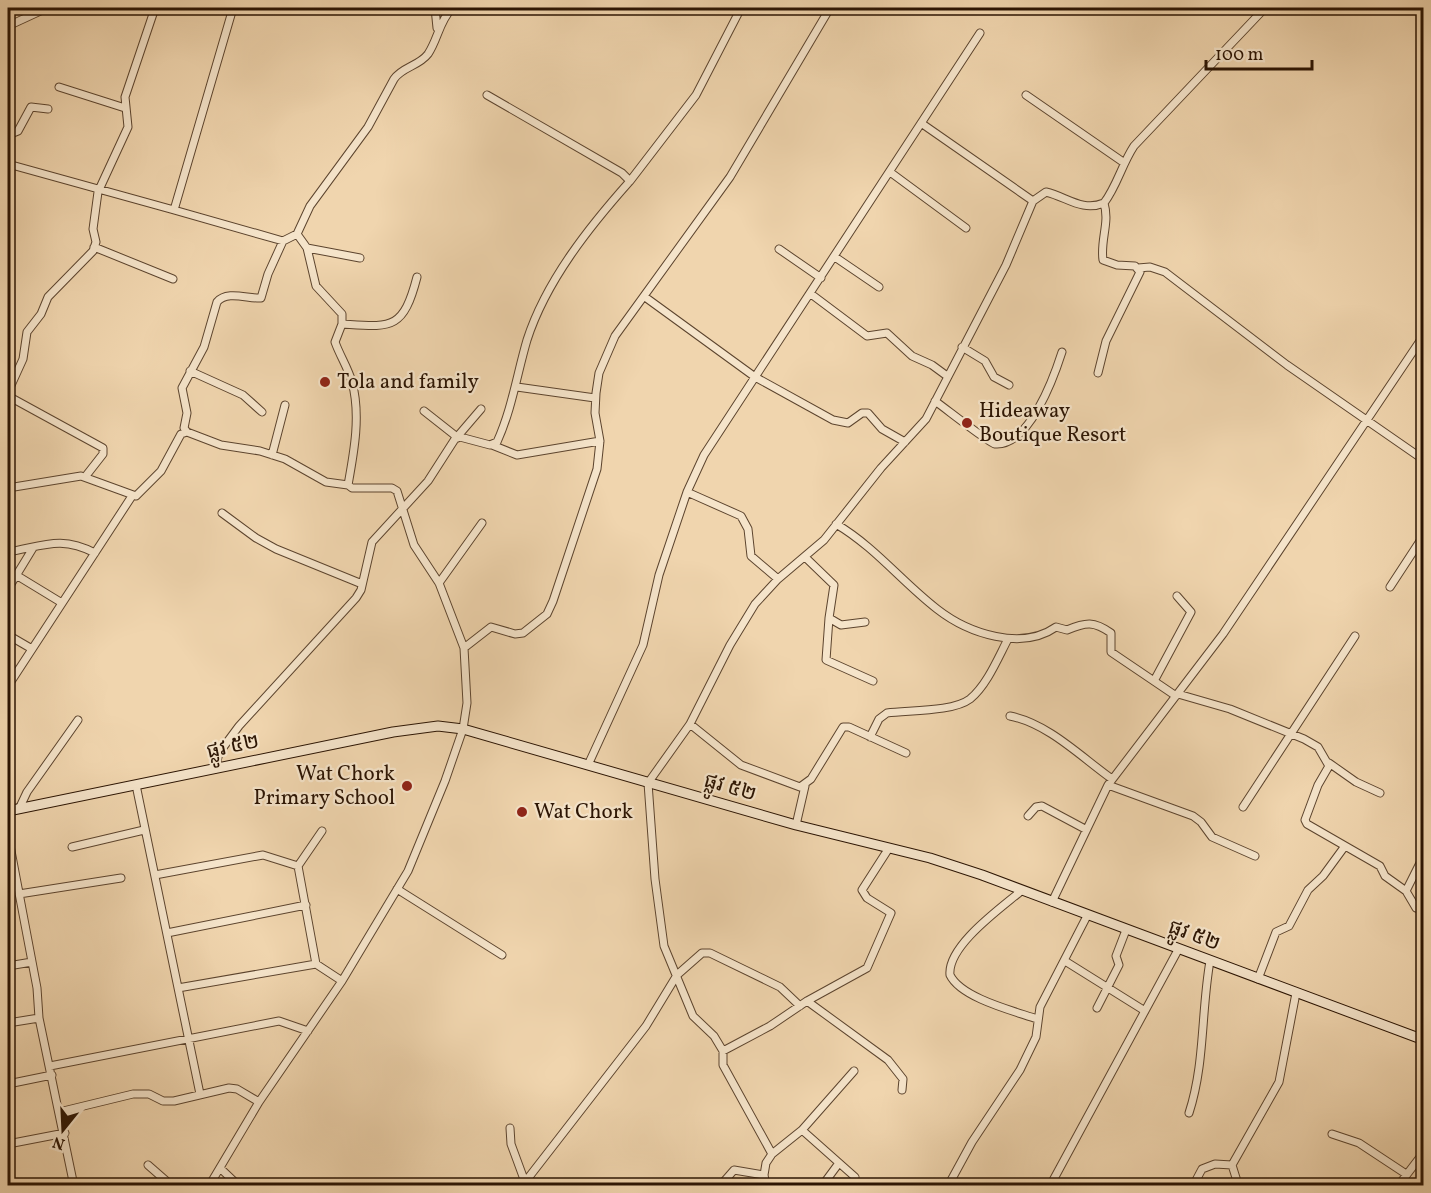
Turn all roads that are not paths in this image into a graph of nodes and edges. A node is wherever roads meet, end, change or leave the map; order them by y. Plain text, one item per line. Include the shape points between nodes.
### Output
1 (46, 8) edge
2 (155, 8) edge
3 (233, 8) edge
4 (435, 8) edge
5 (452, 8) edge
6 (741, 8) edge
7 (830, 8) edge
8 (1265, 8) edge
9 (8, 26) edge
10 (437, 29) junction
11 (980, 33) dead end
12 (58, 87) dead end
13 (487, 94) dead end
14 (1026, 95) dead end
15 (125, 108) junction
16 (48, 109) dead end
17 (921, 123) junction
18 (8, 135) edge
19 (1123, 162) junction
20 (8, 164) edge
21 (890, 172) junction
22 (630, 182) junction
23 (98, 192) junction
24 (1033, 201) junction
25 (1104, 203) junction
26 (174, 210) junction
27 (966, 228) dead end
28 (297, 234) junction
29 (283, 241) junction
30 (94, 247) junction
31 (308, 248) junction
32 (779, 249) dead end
33 (835, 257) junction
34 (360, 258) dead end
35 (1138, 268) junction
36 (417, 277) dead end
37 (821, 278) junction
38 (173, 279) dead end
39 (879, 287) dead end
40 (811, 294) junction
41 (645, 297) junction
42 (342, 324) junction
43 (1424, 335) edge
44 (962, 347) junction
45 (1062, 352) dead end
46 (190, 371) junction
47 (1098, 373) dead end
48 (947, 375) junction
49 (755, 377) junction
50 (1009, 385) dead end
51 (516, 387) junction
52 (8, 394) edge
53 (595, 398) junction
54 (935, 401) junction
55 (285, 405) dead end
56 (481, 409) dead end
57 (424, 411) dead end
58 (262, 412) dead end
59 (1368, 420) junction
60 (187, 432) junction
61 (457, 437) junction
62 (600, 441) junction
63 (905, 442) junction
64 (492, 445) junction
65 (272, 455) junction
66 (1424, 460) edge
67 (85, 477) junction
68 (348, 485) junction
69 (8, 488) edge
70 (687, 492) junction
71 (132, 496) junction
72 (404, 508) junction
73 (222, 513) dead end
74 (482, 523) dead end
75 (836, 524) junction
76 (1424, 535) edge
77 (33, 548) junction
78 (8, 552) edge
79 (95, 553) junction
80 (805, 557) junction
81 (16, 575) junction
82 (778, 579) junction
83 (439, 583) junction
84 (362, 584) junction
85 (1390, 587) dead end
86 (8, 589) edge
87 (1177, 596) dead end
88 (62, 603) junction
89 (829, 618) junction
90 (865, 622) dead end
91 (8, 635) edge
92 (1355, 636) dead end
93 (1008, 639) junction
94 (464, 648) junction
95 (32, 649) junction
96 (873, 681) dead end
97 (1154, 681) junction
98 (8, 686) edge
99 (1177, 695) junction
100 (1010, 716) dead end
101 (78, 720) dead end
102 (690, 724) junction
103 (463, 729) junction
104 (1290, 734) junction
105 (870, 737) junction
106 (906, 753) dead end
107 (1329, 763) junction
108 (588, 765) junction
109 (215, 769) junction
110 (1110, 782) junction
111 (648, 783) junction
112 (136, 785) junction
113 (805, 786) junction
114 (1380, 793) dead end
115 (1243, 807) dead end
116 (20, 808) junction
117 (8, 811) edge
118 (1028, 816) dead end
119 (796, 825) junction
120 (1085, 829) junction
121 (144, 830) junction
122 (322, 831) dead end
123 (8, 835) edge
124 (1345, 846) junction
125 (72, 847) dead end
126 (889, 848) junction
127 (1424, 855) edge
128 (1255, 856) dead end
129 (298, 866) junction
130 (155, 875) junction
131 (121, 878) dead end
132 (397, 889) junction
133 (1021, 891) junction
134 (1406, 891) junction
135 (19, 894) junction
136 (1052, 902) junction
137 (306, 905) junction
138 (1424, 911) edge
139 (1087, 916) junction
140 (1126, 930) junction
141 (167, 933) junction
142 (1179, 950) junction
143 (502, 955) dead end
144 (1065, 961) junction
145 (1210, 961) junction
146 (32, 962) junction
147 (316, 964) junction
148 (8, 966) edge
149 (677, 975) junction
150 (1258, 979) junction
151 (342, 981) junction
152 (178, 988) junction
153 (1108, 989) junction
154 (1296, 993) junction
155 (804, 1003) junction
156 (1097, 1008) dead end
157 (1145, 1011) junction
158 (39, 1018) junction
159 (1037, 1019) junction
160 (8, 1023) edge
161 (308, 1031) junction
162 (189, 1039) junction
163 (1424, 1040) edge
164 (723, 1051) junction
165 (50, 1066) junction
166 (854, 1071) dead end
167 (51, 1075) junction
168 (8, 1084) edge
169 (902, 1090) dead end
170 (200, 1094) junction
171 (259, 1102) junction
172 (59, 1112) junction
173 (1189, 1113) dead end
174 (510, 1128) dead end
175 (802, 1130) junction
176 (65, 1133) junction
177 (1332, 1134) dead end
178 (8, 1144) edge
179 (1424, 1152) edge
180 (772, 1154) junction
181 (839, 1163) junction
182 (148, 1165) dead end
183 (1232, 1165) junction
184 (220, 1168) junction
185 (1406, 1174) junction
186 (764, 1175) junction
187 (855, 1177) dead end
188 (524, 1184) edge
189 (951, 1184) edge
190 (74, 1185) edge
191 (172, 1185) edge
192 (209, 1185) edge
193 (239, 1185) edge
194 (720, 1185) edge
195 (766, 1185) edge
196 (822, 1185) edge
197 (1050, 1185) edge
198 (1193, 1185) edge
199 (1235, 1185) edge
200 (1398, 1185) edge

1 - 9 street
2 - 15 street via 125,97
3 - 26 street
4 - 10 street
5 - 10 street
6 - 22 street via 696,95
7 - 41 street via 751,146
8 - 19 street via 1151,125
10 - 28 street via 428,54 394,79 368,127 310,206
11 - 17 street
12 - 15 street
13 - 22 street
14 - 19 street
15 - 23 street via 128,126
16 - 18 street via 31,107 18,131
17 - 21 street
17 - 24 street
19 - 25 street
20 - 23 street
21 - 27 street
21 - 33 street
22 - 51 street via 589,230 548,292 527,339
23 - 26 street
23 - 30 street
24 - 25 street via 1046,192 1082,207
24 - 44 street via 1006,265
25 - 35 street via 1107,221 1103,260
26 - 29 street
28 - 29 street
28 - 31 street
29 - 46 street via 261,298 220,297 204,347
30 - 38 street
30 - 52 street via 87,260 48,297 27,332 23,358
31 - 34 street
31 - 42 street via 316,286 342,314
32 - 37 street
33 - 37 street
33 - 39 street
35 - 47 street via 1140,272 1104,347
35 - 59 street via 1165,272 1287,365
36 - 42 street via 410,298 394,322 383,326
37 - 40 street
40 - 48 street via 867,336 887,333 912,356
40 - 49 street
41 - 49 street
41 - 53 street via 605,354
42 - 68 street via 335,342 352,381 356,410
43 - 59 street
44 - 48 street
44 - 50 street via 985,362 994,377
45 - 54 street via 1033,419 1012,439 994,444 982,439 972,426
46 - 58 street via 243,395
46 - 60 street via 182,388
48 - 54 street
49 - 63 street via 833,420 848,423 868,413 882,429
49 - 70 street via 704,455
51 - 53 street
51 - 64 street via 498,440
52 - 67 street via 103,448 104,454
53 - 62 street
54 - 63 street via 921,428
55 - 65 street
56 - 61 street
57 - 61 street
59 - 66 street
59 - 99 street
60 - 65 street via 221,445
60 - 71 street via 182,434 158,475 140,494
61 - 64 street
61 - 72 street via 429,481
62 - 64 street via 517,455
62 - 94 street via 597,469 547,614 524,633 488,628
63 - 75 street
65 - 68 street via 293,462 326,482
67 - 69 street
67 - 71 street
68 - 72 street via 395,489
70 - 82 street via 741,516 748,529 751,556
70 - 108 street via 659,575 643,645
71 - 79 street
72 - 83 street via 414,544
72 - 84 street via 372,542
73 - 84 street via 276,549
74 - 83 street
75 - 80 street
75 - 93 street via 860,538 942,613
76 - 85 street
77 - 78 street
77 - 79 street via 72,542
77 - 81 street
79 - 88 street
80 - 82 street
80 - 89 street via 834,585
81 - 86 street
81 - 88 street
82 - 102 street via 755,604 730,645
83 - 94 street
84 - 109 street via 345,611 239,726 219,753
87 - 97 street via 1191,612
88 - 95 street
89 - 90 street via 841,625
89 - 96 street via 826,660
91 - 95 street
92 - 104 street
93 - 97 street via 1043,636 1056,627 1067,630 1092,622 1111,633 1111,652
93 - 105 street via 970,699 887,713
94 - 103 street via 467,704
95 - 98 street
97 - 99 street
99 - 104 street via 1230,709
99 - 110 street
100 - 110 street via 1065,743
101 - 116 street
102 - 111 street
102 - 113 street via 741,765
103 - 108 street, ផ្លូវ ៥២
103 - 109 street, ផ្លូវ ៥២ via 420,728
103 - 132 street via 408,872
104 - 107 street via 1318,747
104 - 115 street
105 - 106 street
105 - 113 street via 846,727 839,730
107 - 114 street
107 - 124 street via 1305,820
108 - 111 street, ផ្លូវ ៥២
109 - 112 street, ផ្លូវ ៥២
110 - 120 street
110 - 128 street via 1193,816 1215,838
111 - 119 street, ផ្លូវ ៥២
111 - 149 street via 664,946
112 - 116 street, ផ្លូវ ៥២
112 - 121 street
113 - 119 street
116 - 117 street, ផ្លូវ ៥២
118 - 120 street via 1042,806
119 - 126 street, ផ្លូវ ៥២
120 - 136 street
121 - 125 street
121 - 130 street
122 - 129 street
123 - 135 street
124 - 134 street via 1380,866 1385,876
124 - 150 street via 1308,890 1289,926 1276,932
126 - 133 street, ផ្លូវ ៥២ via 940,861
126 - 155 street via 862,890 867,898 891,913 870,963 863,971
127 - 134 street
129 - 130 street via 263,855
129 - 137 street
130 - 141 street
131 - 135 street
132 - 143 street
132 - 151 street
133 - 136 street, ផ្លូវ ៥២
133 - 159 street via 967,938 950,975 981,998
134 - 138 street via 1416,908
135 - 146 street
136 - 139 street, ផ្លូវ ៥២
137 - 141 street
137 - 147 street
139 - 140 street, ផ្លូវ ៥២
139 - 144 street
140 - 142 street, ផ្លូវ ៥២
140 - 153 street via 1116,956 1119,965
141 - 152 street
142 - 145 street, ផ្លូវ ៥២
142 - 157 street
144 - 153 street
144 - 159 street
145 - 150 street, ផ្លូវ ៥២
145 - 173 street via 1203,1000 1203,1042
146 - 148 street
146 - 158 street
147 - 151 street
147 - 152 street
149 - 155 street via 707,952 769,981
149 - 164 street via 693,1016
149 - 188 street via 646,1026
150 - 154 street, ផ្លូវ ៥២
151 - 161 street
152 - 162 street
153 - 156 street
153 - 157 street
154 - 163 street, ផ្លូវ ៥២
154 - 183 street via 1279,1082
155 - 164 street
155 - 169 street via 888,1060 903,1079
157 - 197 street
158 - 160 street
158 - 165 street
159 - 189 street via 1036,1037 1020,1071 972,1142
161 - 162 street via 279,1021
161 - 171 street
162 - 165 street
162 - 170 street
164 - 180 street via 723,1065
165 - 167 street
166 - 175 street
167 - 168 street
167 - 172 street
170 - 171 street via 237,1089
170 - 172 street via 174,1101 149,1094 133,1095
171 - 184 street
172 - 176 street
174 - 188 street
175 - 180 street
175 - 181 street
176 - 178 street
176 - 190 street
177 - 185 street via 1359,1143
179 - 185 street
180 - 186 street
181 - 187 street
181 - 196 street
182 - 191 street
183 - 198 street via 1202,1169
183 - 199 street
184 - 192 street
184 - 193 street
185 - 200 street
186 - 194 street via 734,1170
186 - 195 street

